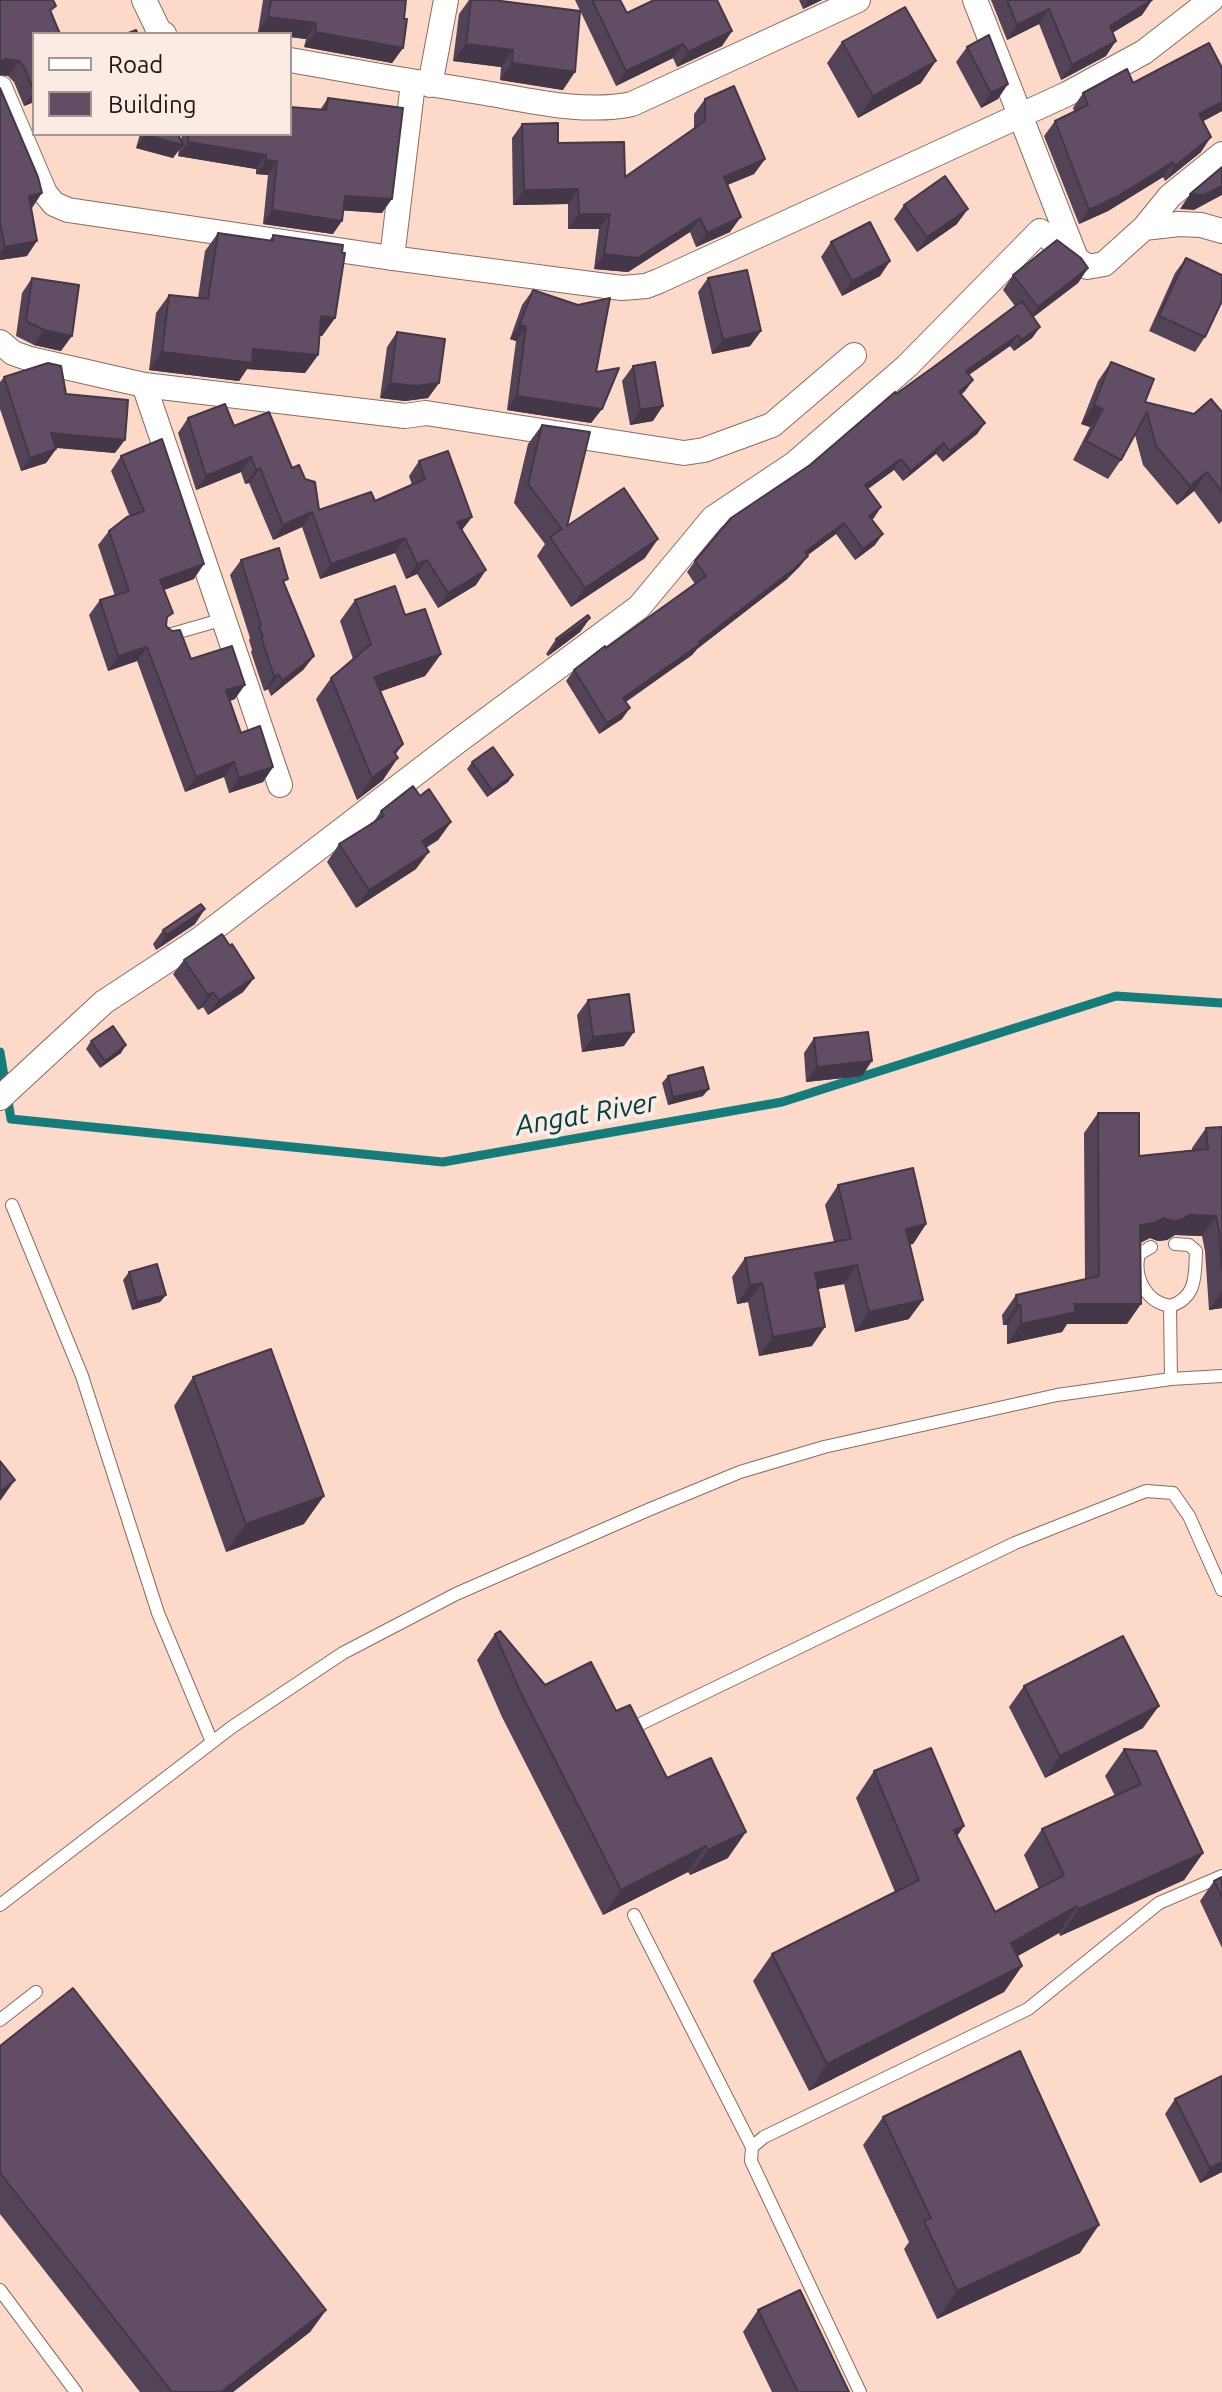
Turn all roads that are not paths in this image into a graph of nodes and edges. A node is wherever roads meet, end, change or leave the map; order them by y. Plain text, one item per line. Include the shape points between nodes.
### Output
1 (144, 0) edge
2 (446, 0) edge
3 (858, 0) edge
4 (975, 0) edge
5 (1211, 0) edge
6 (161, 32) edge
7 (292, 60) edge
8 (422, 84) junction
9 (0, 88) edge
10 (1021, 116) junction
11 (1222, 154) edge
12 (1144, 228) junction
13 (1222, 231) edge
14 (392, 258) junction
15 (1087, 267) junction
16 (0, 342) edge
17 (854, 355) dead end
18 (144, 385) junction
19 (224, 619) junction
20 (164, 637) edge
21 (280, 785) dead end
22 (0, 1098) edge
23 (12, 1205) dead end
24 (1175, 1244) dead end
25 (1151, 1247) dead end
26 (1170, 1306) junction
27 (1222, 1376) edge
28 (1171, 1379) junction
29 (1222, 1590) edge
30 (634, 1727) edge
31 (212, 1742) junction
32 (1222, 1876) edge
33 (0, 1905) edge
34 (634, 1915) dead end
35 (36, 1992) dead end
36 (0, 2020) edge
37 (752, 2147) junction
38 (0, 2290) edge
39 (76, 2392) edge
40 (860, 2392) edge

1 - 6 street
2 - 8 street
3 - 8 street via 611,109
4 - 10 street
5 - 10 street via 1144,52
7 - 8 street
8 - 14 street
9 - 14 street via 54,204
10 - 14 street via 646,286 622,288
10 - 15 street via 1076,258
11 - 12 street via 1170,196
12 - 13 street via 1179,224
12 - 15 street via 1104,264
15 - 22 street via 1040,231 907,366 794,464 713,518 639,607 200,939 104,1002
16 - 18 street via 30,359
17 - 18 street via 772,425 684,453 426,413 405,416
18 - 19 street
19 - 20 lane
19 - 21 street
23 - 31 lane via 82,1376 158,1613
24 - 26 lane via 1196,1251 1194,1286 1185,1299
25 - 26 lane via 1137,1259 1139,1279 1152,1300
26 - 28 lane
27 - 28 lane
28 - 31 lane via 1057,1395 824,1447 740,1472 442,1602 343,1653
29 - 30 lane via 1173,1493 1146,1491 1015,1543
31 - 33 lane
32 - 37 lane via 1159,1903 1028,2009
34 - 37 lane
35 - 36 lane
37 - 40 lane via 751,2161
38 - 39 lane

